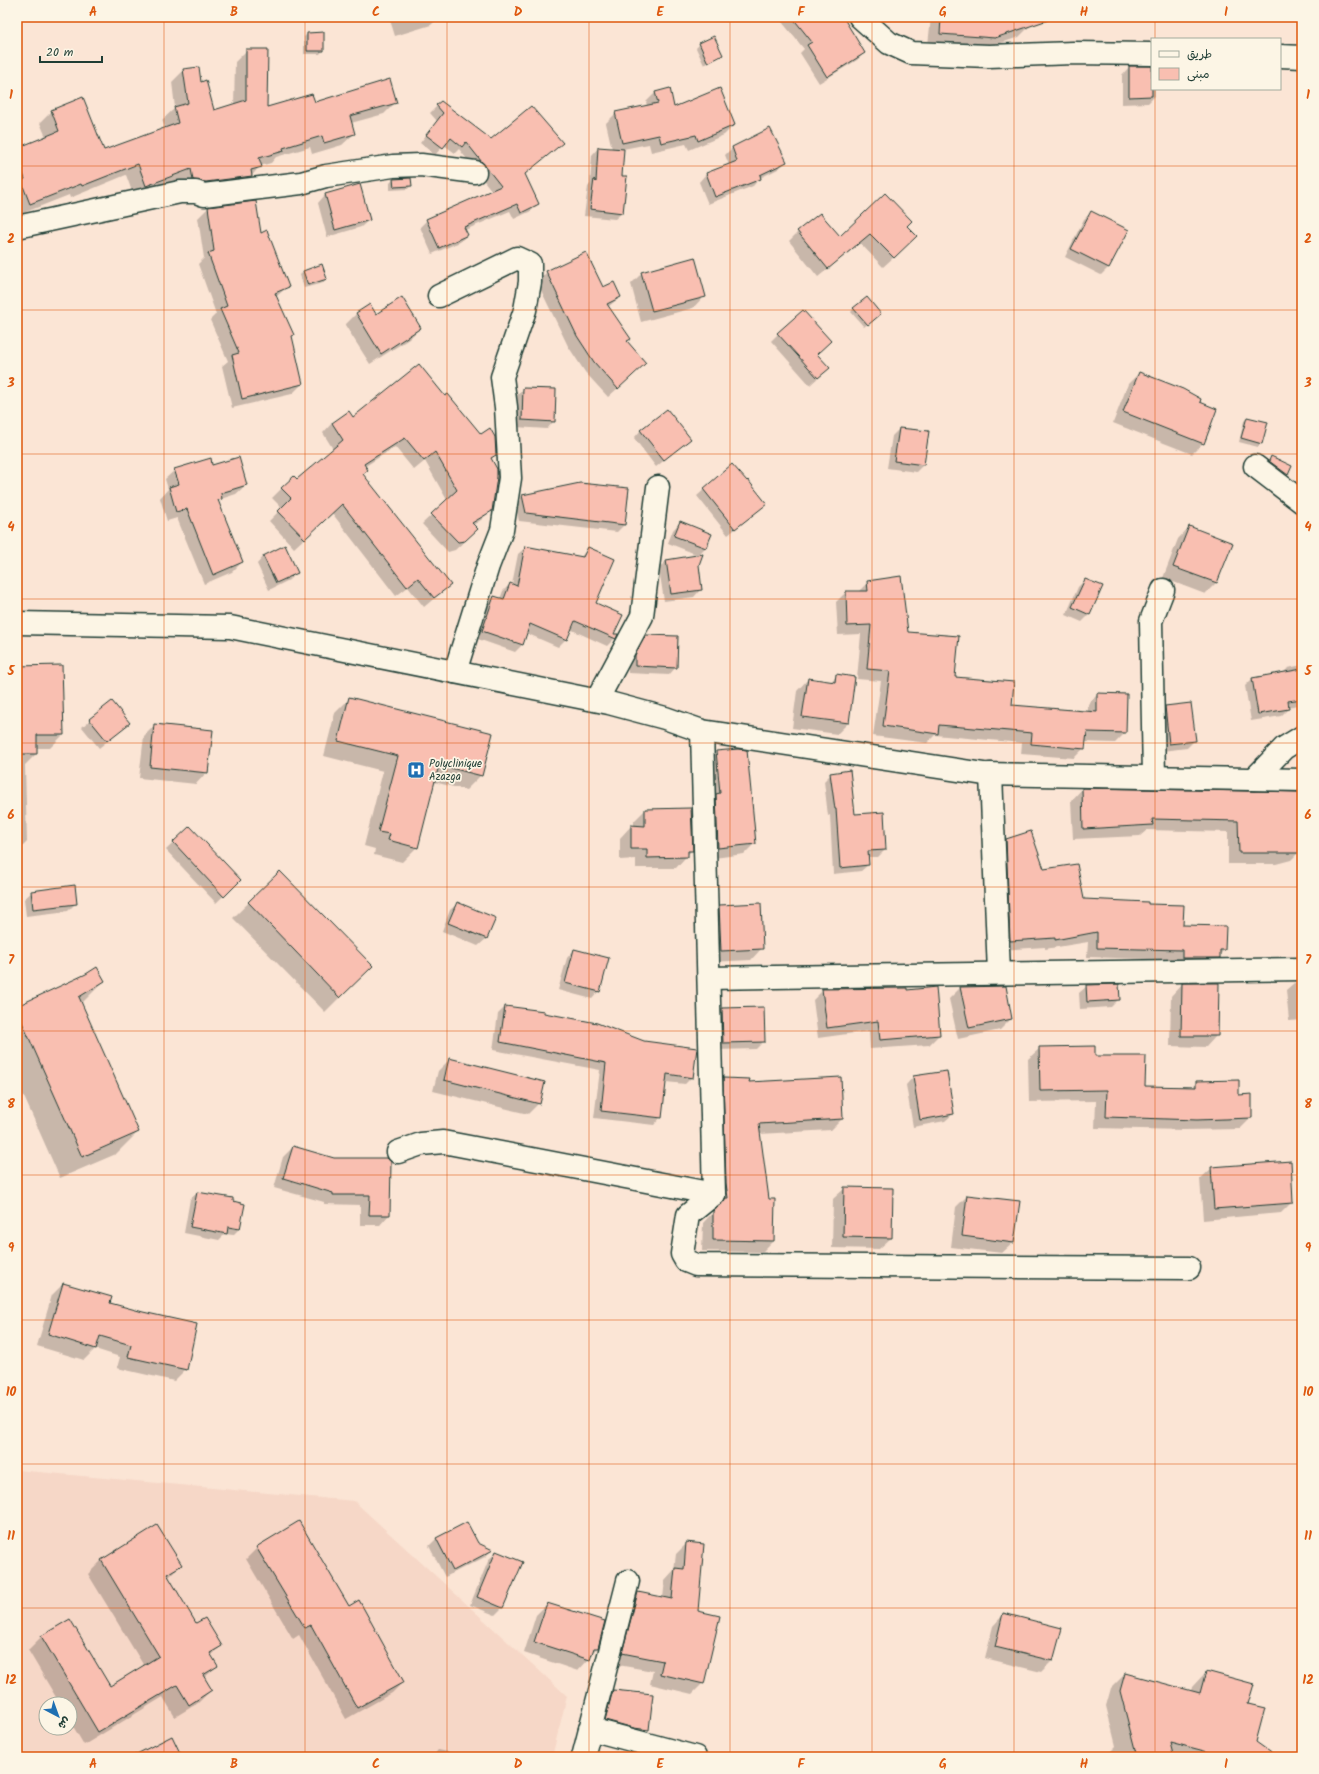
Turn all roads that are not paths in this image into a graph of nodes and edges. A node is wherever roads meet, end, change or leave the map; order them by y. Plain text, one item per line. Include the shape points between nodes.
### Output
1 (860, 17) edge
2 (1151, 54) edge
3 (1281, 56) edge
4 (1302, 57) edge
5 (475, 172) dead end
6 (17, 227) edge
7 (439, 296) dead end
8 (1255, 466) dead end
9 (658, 487) dead end
10 (1302, 502) edge
11 (1163, 590) dead end
12 (17, 624) edge
13 (455, 672) junction
14 (597, 700) junction
15 (702, 731) junction
16 (1302, 737) edge
17 (991, 774) junction
18 (1154, 777) junction
19 (1254, 779) junction
20 (1302, 780) edge
21 (1302, 969) edge
22 (1000, 973) junction
23 (709, 978) junction
24 (398, 1152) dead end
25 (714, 1194) junction
26 (1189, 1268) dead end
27 (628, 1581) dead end
28 (590, 1729) junction
29 (583, 1757) edge
30 (695, 1757) edge

1 - 2 street via 889,43 911,53 989,56
3 - 4 street
5 - 6 street via 421,165 393,166 326,176 294,184 204,195 180,192
7 - 13 street via 517,258 530,264 525,310 502,377 510,478 502,530
8 - 10 street
9 - 14 street via 642,616
11 - 18 street via 1151,620
12 - 13 street via 230,627
13 - 14 street
14 - 15 street
15 - 17 street
15 - 23 street
16 - 19 street via 1284,748
17 - 18 street
17 - 22 street
18 - 19 street
19 - 20 street
21 - 22 street
22 - 23 street
23 - 25 street
24 - 25 street via 422,1144 444,1142
25 - 26 street via 688,1215 682,1254 686,1261 696,1265
27 - 28 street
28 - 29 street
28 - 30 street

